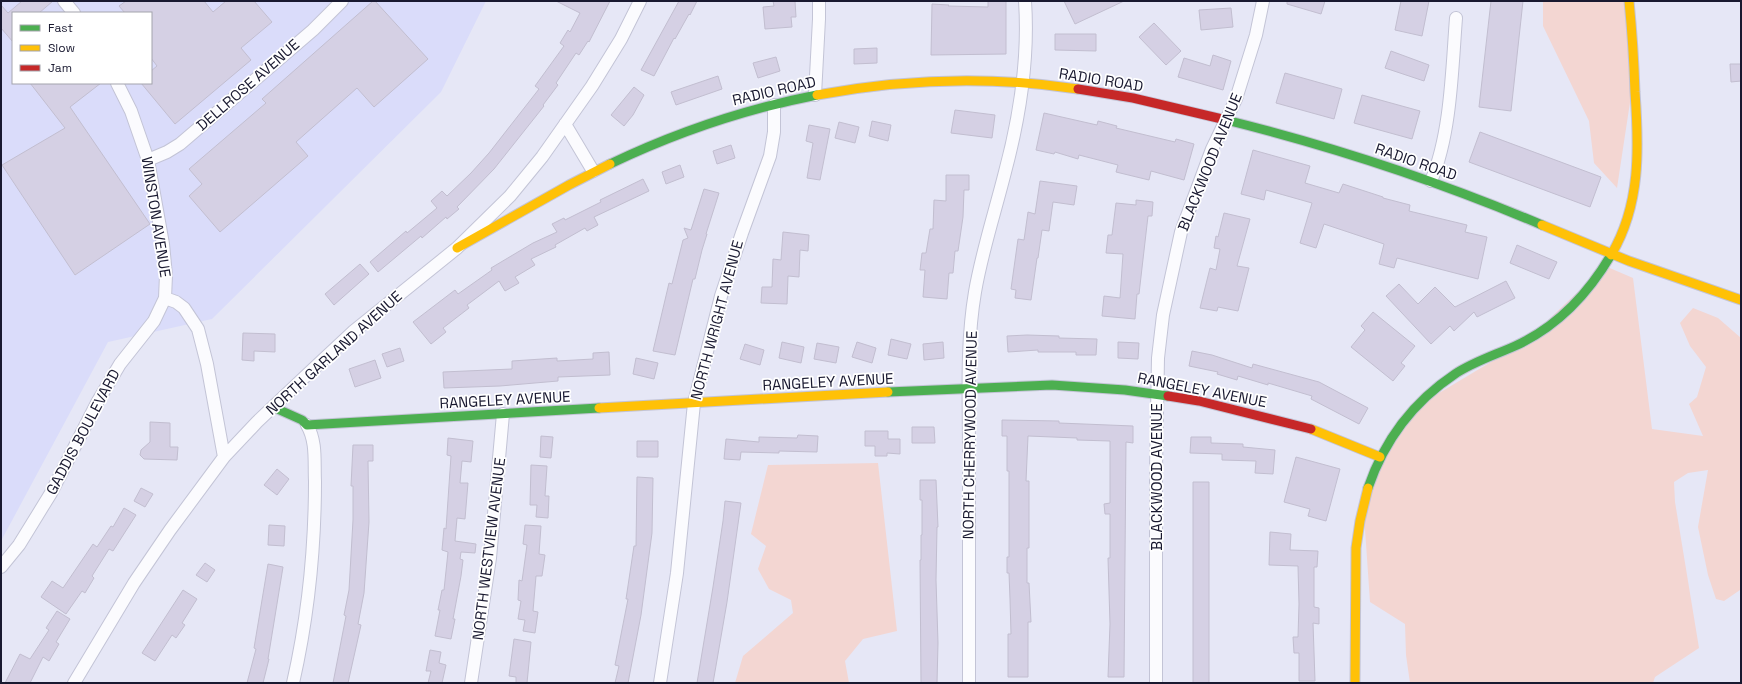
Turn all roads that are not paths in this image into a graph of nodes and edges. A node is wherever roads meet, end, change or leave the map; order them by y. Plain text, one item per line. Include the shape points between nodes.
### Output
1 (64, 1) edge
2 (342, 1) edge
3 (640, 1) edge
4 (819, 1) edge
5 (1025, 1) edge
6 (1263, 1) edge
7 (1629, 1) edge
8 (73, 12) edge
9 (1456, 18) dead end
10 (118, 84) edge
11 (1023, 84) junction
12 (815, 95) junction
13 (774, 105) junction
14 (1227, 120) junction
15 (566, 124) junction
16 (148, 160) junction
17 (593, 171) junction
18 (1431, 181) junction
19 (458, 248) junction
20 (1612, 254) junction
21 (165, 298) junction
22 (1741, 300) edge
23 (968, 388) junction
24 (1158, 394) junction
25 (694, 403) junction
26 (273, 407) junction
27 (502, 414) junction
28 (307, 425) junction
29 (224, 457) junction
30 (1380, 457) junction
31 (1, 566) edge
32 (74, 683) edge
33 (293, 683) edge
34 (471, 683) edge
35 (660, 683) edge
36 (969, 683) edge
37 (1156, 683) edge
38 (1355, 683) edge

1 - 8 street
2 - 16 street, DELLROSE AVENUE via 313,30 180,144
3 - 15 street, NORTH GARLAND AVENUE via 606,64
4 - 12 street
5 - 11 street, NORTH CHERRYWOOD AVENUE via 1027,48
6 - 14 street, BLACKWOOD AVENUE via 1239,92
7 - 20 street via 1633,40 1637,161 1630,210
9 - 18 street via 1442,149
10 - 16 street, WINSTON AVENUE via 131,111
11 - 12 street, RADIO ROAD via 943,82
11 - 14 street, RADIO ROAD via 1126,97
11 - 23 street, NORTH CHERRYWOOD AVENUE via 1015,132 975,292 970,329
12 - 13 street, RADIO ROAD
13 - 17 street, RADIO ROAD via 671,136
13 - 25 street, NORTH WRIGHT AVENUE via 774,132 770,156 721,296
14 - 18 street, RADIO ROAD via 1302,140
14 - 24 street, BLACKWOOD AVENUE via 1212,149 1181,232 1163,315 1158,358
15 - 17 street
15 - 19 street, NORTH GARLAND AVENUE via 510,196
16 - 21 street, WINSTON AVENUE via 163,244
17 - 19 street, RADIO ROAD
18 - 20 street, RADIO ROAD
19 - 26 street, NORTH GARLAND AVENUE via 354,331
20 - 22 street, RADIO ROAD
20 - 30 street via 1585,293 1560,318 1526,341 1456,373 1428,394 1393,435
21 - 29 street, WINSTON AVENUE via 184,308 198,329
21 - 31 street, GADDIS BOULEVARD via 154,321 120,364 98,401 47,500 20,545
23 - 24 street, RANGELEY AVENUE via 1052,385
23 - 25 street, RANGELEY AVENUE
23 - 36 street, NORTH CHERRYWOOD AVENUE
24 - 30 street, RANGELEY AVENUE via 1199,401 1314,430
24 - 37 street, BLACKWOOD AVENUE
25 - 27 street, RANGELEY AVENUE
25 - 35 street, NORTH WRIGHT AVENUE via 677,573
26 - 28 street via 302,420
26 - 29 street, NORTH GARLAND AVENUE
27 - 28 street, RANGELEY AVENUE
27 - 34 street, NORTH WESTVIEW AVENUE via 490,558
28 - 33 street via 312,434 314,449 315,503 311,576
29 - 32 street, NORTH GARLAND AVENUE via 134,583
30 - 38 street via 1363,500 1356,548

